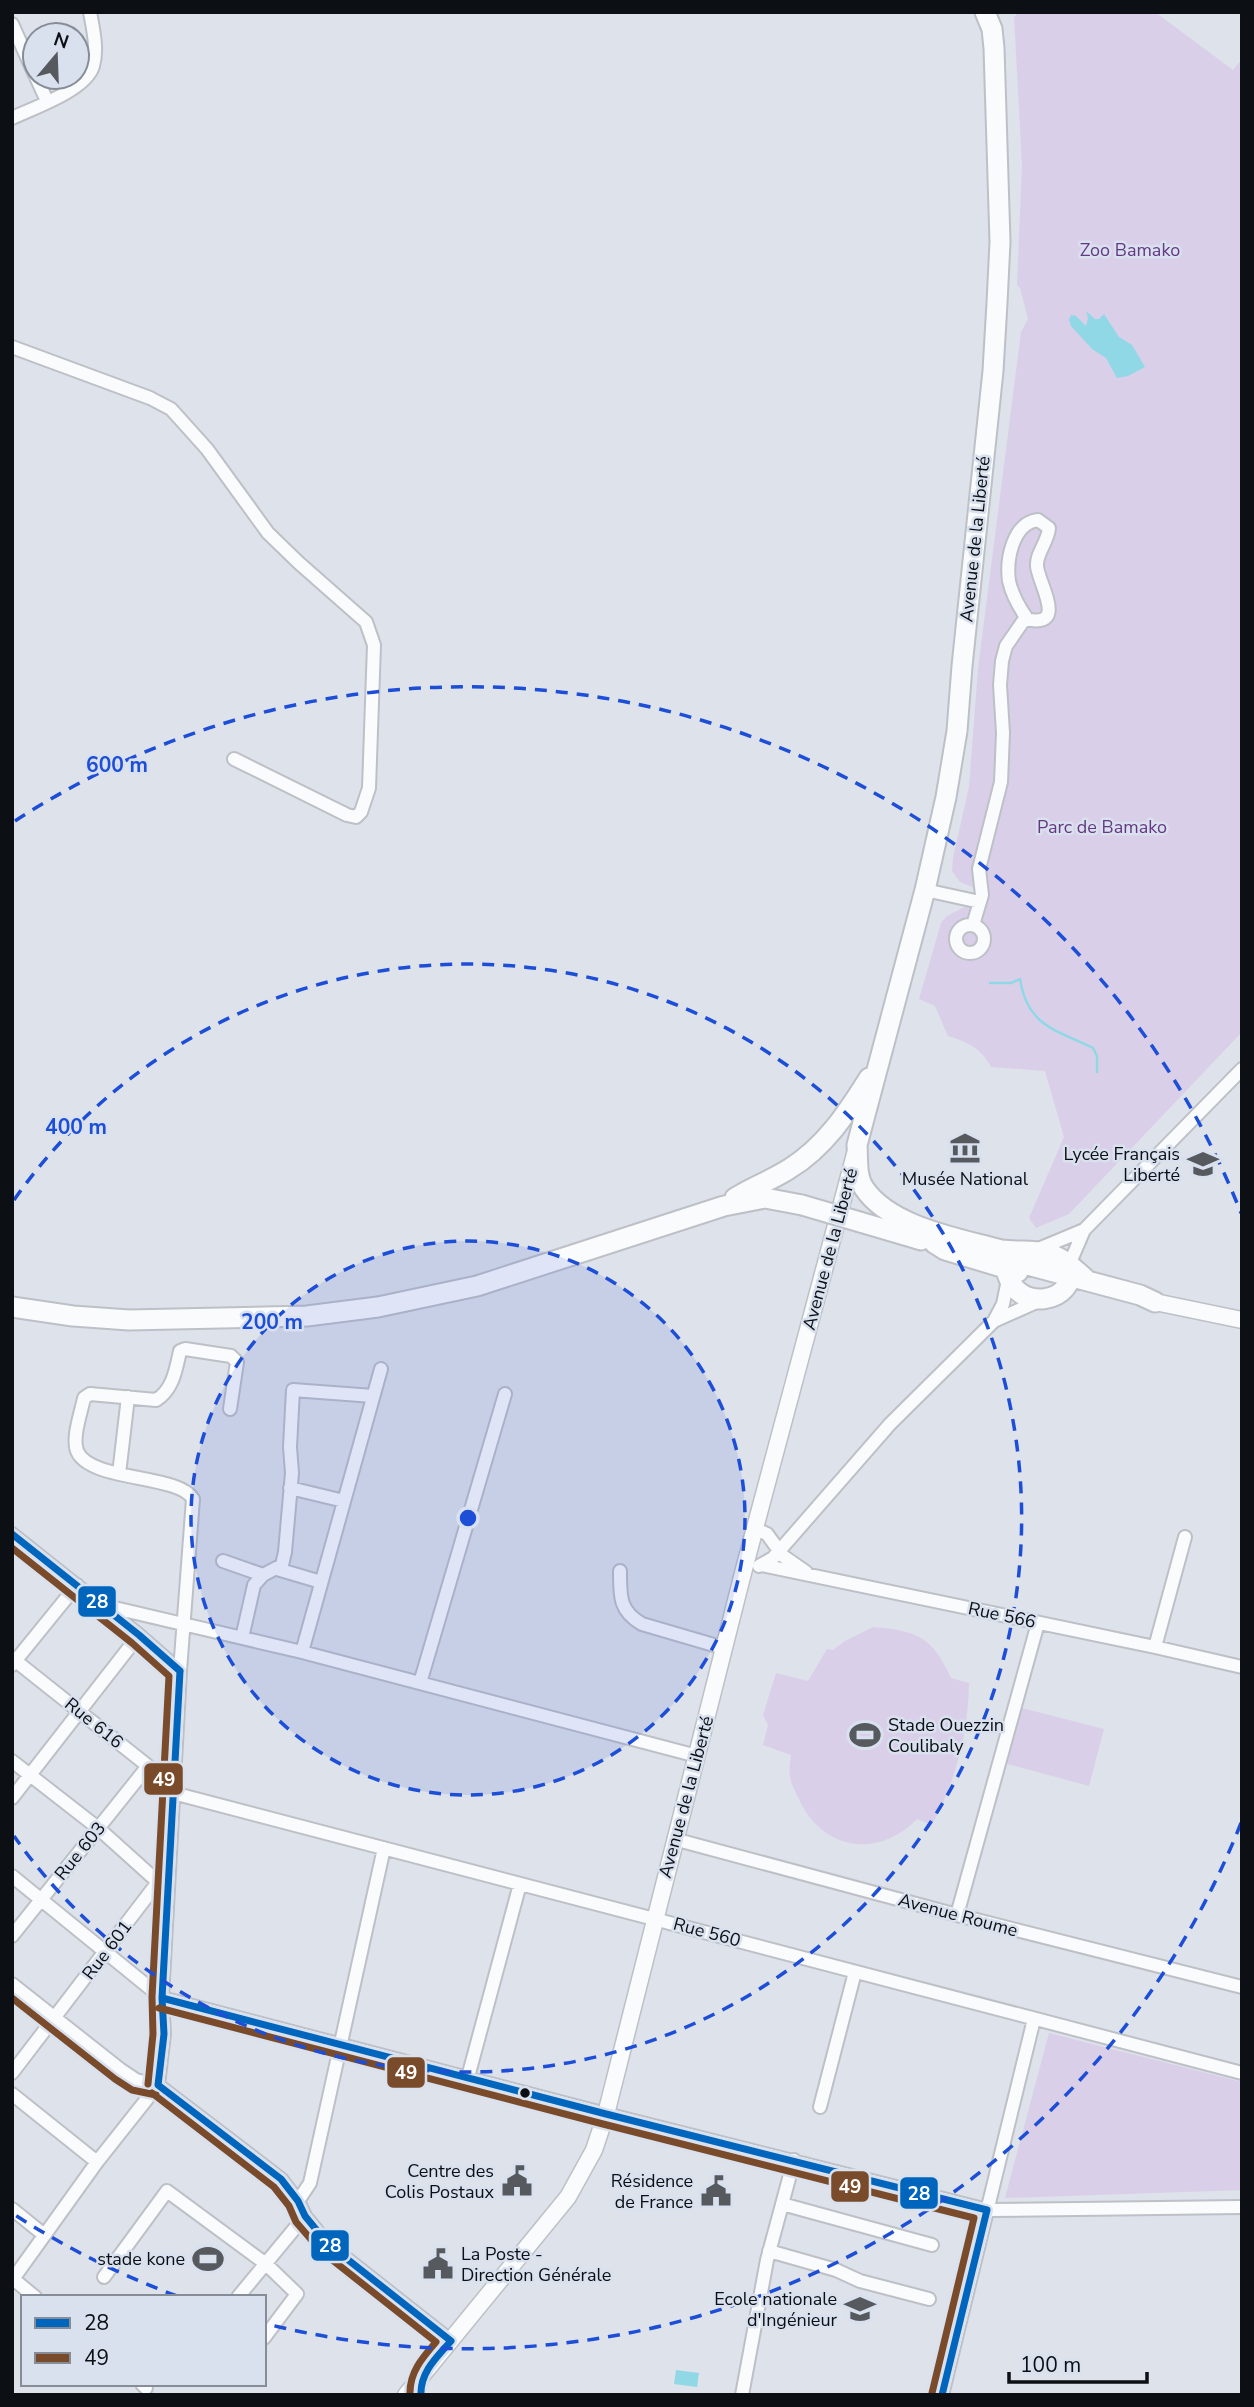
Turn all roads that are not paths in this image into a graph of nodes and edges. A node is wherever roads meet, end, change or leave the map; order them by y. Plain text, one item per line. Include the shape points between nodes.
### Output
1 (90, 12) edge
2 (985, 12) edge
3 (12, 24) edge
4 (21, 44) edge
5 (43, 91) edge
6 (47, 101) junction
7 (12, 118) edge
8 (16, 350) edge
9 (1026, 619) junction
10 (234, 759) dead end
11 (925, 890) junction
12 (980, 902) junction
13 (974, 925) dead end
14 (880, 1059) junction
15 (1242, 1069) edge
16 (857, 1145) junction
17 (724, 1206) junction
18 (1084, 1230) junction
19 (1031, 1252) junction
20 (1009, 1270) junction
21 (1074, 1277) junction
22 (1041, 1300) junction
23 (1155, 1301) joint
24 (12, 1307) edge
25 (1242, 1320) edge
26 (994, 1321) junction
27 (381, 1369) dead end
28 (505, 1394) dead end
29 (373, 1396) junction
30 (128, 1397) junction
31 (230, 1409) dead end
32 (118, 1474) junction
33 (290, 1488) junction
34 (344, 1501) junction
35 (756, 1529) junction
36 (12, 1534) edge
37 (1185, 1537) dead end
38 (779, 1550) junction
39 (223, 1561) dead end
40 (762, 1565) junction
41 (277, 1569) junction
42 (744, 1569) junction
43 (620, 1571) dead end
44 (809, 1574) junction
45 (263, 1575) junction
46 (321, 1583) junction
47 (77, 1585) junction
48 (102, 1605) junction
49 (1038, 1623) junction
50 (183, 1625) junction
51 (139, 1635) junction
52 (242, 1638) junction
53 (1155, 1647) junction
54 (724, 1648) junction
55 (302, 1652) junction
56 (13, 1661) edge
57 (1242, 1667) edge
58 (180, 1671) junction
59 (420, 1683) junction
60 (79, 1712) junction
61 (697, 1756) junction
62 (12, 1761) edge
63 (148, 1766) junction
64 (30, 1775) junction
65 (173, 1793) junction
66 (12, 1798) edge
67 (98, 1828) junction
68 (674, 1839) junction
69 (384, 1848) junction
70 (12, 1876) edge
71 (163, 1881) junction
72 (520, 1884) junction
73 (41, 1899) junction
74 (957, 1915) junction
75 (655, 1918) junction
76 (12, 1936) edge
77 (106, 1952) junction
78 (855, 1972) junction
79 (12, 1984) edge
80 (1242, 1987) edge
81 (162, 1998) junction
82 (55, 2018) junction
83 (1034, 2019) junction
84 (341, 2044) junction
85 (12, 2073) edge
86 (1242, 2073) edge
87 (468, 2077) junction
88 (158, 2085) junction
89 (12, 2094) edge
90 (820, 2107) dead end
91 (606, 2114) junction
92 (794, 2161) junction
93 (97, 2162) junction
94 (299, 2201) junction
95 (782, 2204) junction
96 (1242, 2207) edge
97 (12, 2209) edge
98 (987, 2210) junction
99 (305, 2216) junction
100 (43, 2234) junction
101 (932, 2245) dead end
102 (769, 2251) junction
103 (266, 2264) junction
104 (104, 2277) dead end
105 (13, 2278) edge
106 (33, 2295) edge
107 (240, 2295) edge
108 (929, 2299) dead end
109 (266, 2335) edge
110 (451, 2341) junction
111 (422, 2376) junction
112 (407, 2395) edge
113 (421, 2395) edge
114 (742, 2395) edge
115 (942, 2395) edge

1 - 6 street via 93,68 66,93
2 - 11 highway, Avenue de la Liberté via 994,48 1000,242 993,371 957,731
3 - 4 street
5 - 6 street
6 - 7 street
8 - 10 street via 172,409 268,533 366,622 374,645 369,788 361,813 347,815
9 - 9 street via 1009,580 1011,552 1022,528 1038,520 1049,528 1037,566 1049,605 1047,615
9 - 12 street via 1006,646 1002,661 1003,764 979,869
11 - 12 street
11 - 14 highway, Avenue de la Liberté
12 - 13 street
14 - 16 highway, Avenue de la Liberté
14 - 17 highway via 849,1111 820,1145 789,1169
15 - 18 street
16 - 19 highway via 863,1187 891,1215 1001,1250
16 - 35 main road, Avenue de la Liberté
17 - 20 highway, bridge via 765,1198 802,1205
17 - 24 highway via 477,1286 377,1307 307,1316 129,1320
18 - 19 street
18 - 21 street
19 - 20 street
19 - 21 highway via 1048,1253
20 - 21 highway
20 - 22 highway via 1018,1292
20 - 26 street via 1003,1304
21 - 22 highway via 1055,1295
21 - 23 highway
22 - 26 street
23 - 25 main road
26 - 38 street via 890,1424
27 - 29 street
28 - 59 street
29 - 33 street via 293,1390
29 - 34 street
30 - 31 street via 162,1397 174,1376 180,1351 185,1349 234,1358
30 - 32 street
30 - 32 street via 86,1395 76,1443 84,1460
32 - 50 street via 184,1489 193,1499
33 - 34 street
33 - 41 street via 285,1552
34 - 46 street
35 - 38 street via 767,1534
35 - 42 main road, Avenue de la Liberté
36 - 47 street
37 - 53 street
38 - 40 street
38 - 44 street
39 - 45 street
40 - 42 street
40 - 44 street, Rue 566
41 - 45 street
41 - 46 street
42 - 54 main road, Avenue de la Liberté
43 - 54 street via 623,1605 630,1617
44 - 49 street, Rue 566
45 - 52 street via 251,1594
46 - 55 street
47 - 48 street
47 - 56 street
48 - 50 street
48 - 51 street
49 - 53 street, Rue 566
49 - 74 street
50 - 52 street
50 - 58 street
51 - 58 street
51 - 60 street
52 - 55 street
53 - 57 street, Rue 566
54 - 61 main road, Avenue de la Liberté
55 - 59 street
56 - 60 street, Rue 616
58 - 65 street
59 - 61 street
60 - 63 street, Rue 616
60 - 64 street
61 - 68 main road, Avenue de la Liberté
62 - 64 street
63 - 65 street, Rue 616
63 - 67 street, Rue 603
64 - 66 street
64 - 67 street
65 - 69 street, Rue 560
65 - 71 street
67 - 71 street
67 - 73 street, Rue 603
68 - 74 street, Avenue Roume
68 - 75 main road, Avenue de la Liberté
69 - 72 street, Rue 560
69 - 84 street
70 - 73 street
71 - 77 street, Rue 601
71 - 81 street
72 - 75 street, Rue 560
72 - 87 street
73 - 76 street, Rue 603
73 - 77 street
74 - 80 street, Avenue Roume
75 - 78 street, Rue 560
75 - 91 main road, Avenue de la Liberté
77 - 81 street
77 - 82 street, Rue 601
78 - 83 street, Rue 560
78 - 90 street
79 - 82 street
81 - 84 street
81 - 88 street via 164,2034
82 - 85 street, Rue 601
82 - 88 street via 136,2080
83 - 86 street, Rue 560
83 - 98 street
84 - 87 street
84 - 94 street via 310,2183
87 - 91 street
88 - 93 street
88 - 94 street via 281,2179
89 - 93 street
91 - 92 street
91 - 110 main road, Avenue de la Liberté via 594,2150 568,2197
92 - 95 street
92 - 98 street
93 - 100 street
94 - 99 street
95 - 101 street
95 - 102 street
96 - 98 street
97 - 100 street
98 - 115 street
99 - 103 street
99 - 110 street via 328,2244
100 - 105 street
102 - 108 street
102 - 114 street
103 - 104 street via 167,2190
103 - 107 street
103 - 109 street via 297,2294
105 - 106 street
110 - 111 main road, Avenue de la Liberté
111 - 112 main road, Avenue de la Liberté
111 - 113 main road

